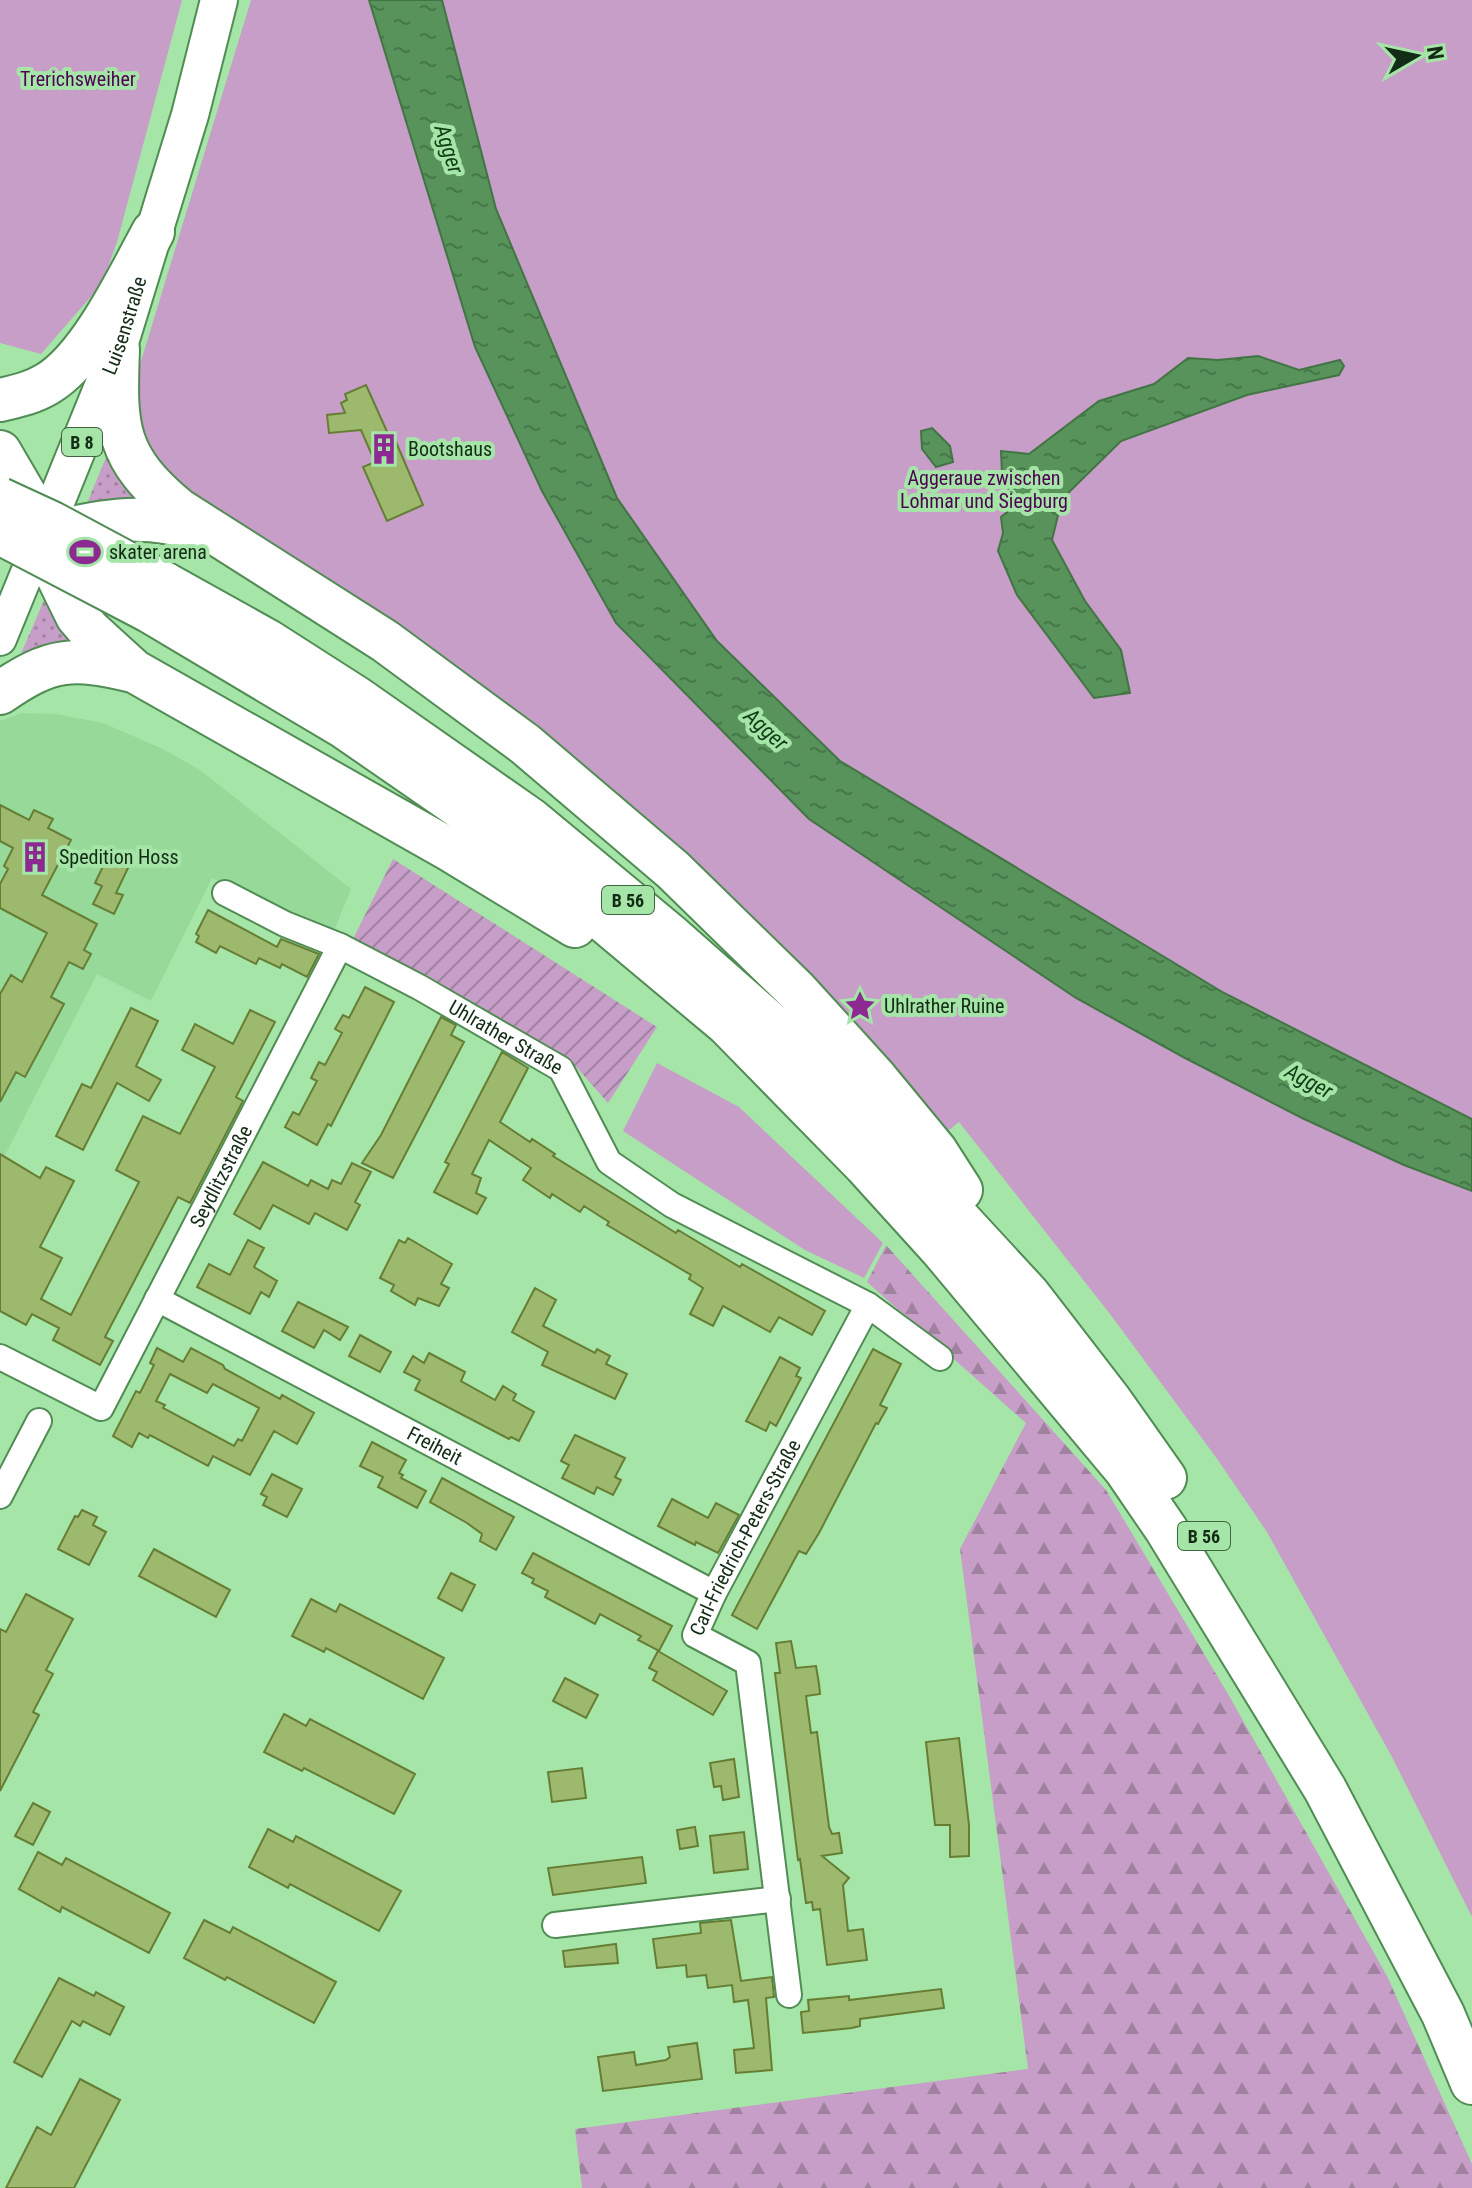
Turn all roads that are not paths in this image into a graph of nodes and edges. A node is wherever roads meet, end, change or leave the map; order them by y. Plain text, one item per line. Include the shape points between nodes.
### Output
1 (219, 0) edge
2 (153, 232) junction
3 (118, 349) junction
4 (0, 400) edge
5 (0, 452) edge
6 (0, 499) edge
7 (0, 533) edge
8 (43, 534) junction
9 (221, 537) junction
10 (0, 548) edge
11 (157, 597) junction
12 (0, 639) edge
13 (134, 671) junction
14 (0, 693) edge
15 (225, 893) dead end
16 (340, 946) junction
17 (865, 1165) junction
18 (1029, 1295) junction
19 (157, 1299) junction
20 (868, 1305) junction
21 (0, 1357) edge
22 (940, 1358) dead end
23 (39, 1421) dead end
24 (0, 1496) edge
25 (714, 1593) junction
26 (778, 1899) junction
27 (555, 1925) dead end
28 (789, 1995) dead end
29 (1472, 2017) edge
30 (1472, 2083) edge

1 - 2 main road, Luisenstraße / B 8
2 - 3 main road, Luisenstraße / B 8
2 - 4 highway via 69,367 49,383
3 - 8 main road, Luisenstraße / B 8
3 - 9 highway via 116,407 132,462 154,490
5 - 8 highway
6 - 11 highway, B 56, bridge via 52,523
7 - 11 highway, B 56, bridge
8 - 9 highway via 152,518
8 - 10 highway
8 - 12 main road, Luisenstraße
8 - 13 highway via 77,616
9 - 18 highway via 385,641 525,744 673,870 797,991 875,1077 936,1151
11 - 17 highway, B 56 via 506,839 727,1024
11 - 18 highway, B 56 via 268,641 451,761 553,838 816,1064
13 - 14 highway via 72,660 29,673
13 - 17 highway via 592,936 803,1120
15 - 16 street, Uhlrather Straße
16 - 19 street, Seydlitzstraße
16 - 20 street, Uhlrather Straße via 561,1069 609,1162 672,1205
17 - 30 highway, B 56 via 1125,1469 1166,1529 1325,1789 1443,2014
18 - 29 highway, B 56 via 1110,1400 1225,1568 1357,1793
19 - 21 street, Seydlitzstraße via 101,1408
19 - 25 street, Freiheit
20 - 22 street, Uhlrather Straße
20 - 25 street, Carl-Friedrich-Peters-Straße
23 - 24 street
25 - 26 street, Carl-Friedrich-Peters-Straße via 695,1635 748,1663
26 - 27 street
26 - 28 street, Carl-Friedrich-Peters-Straße

